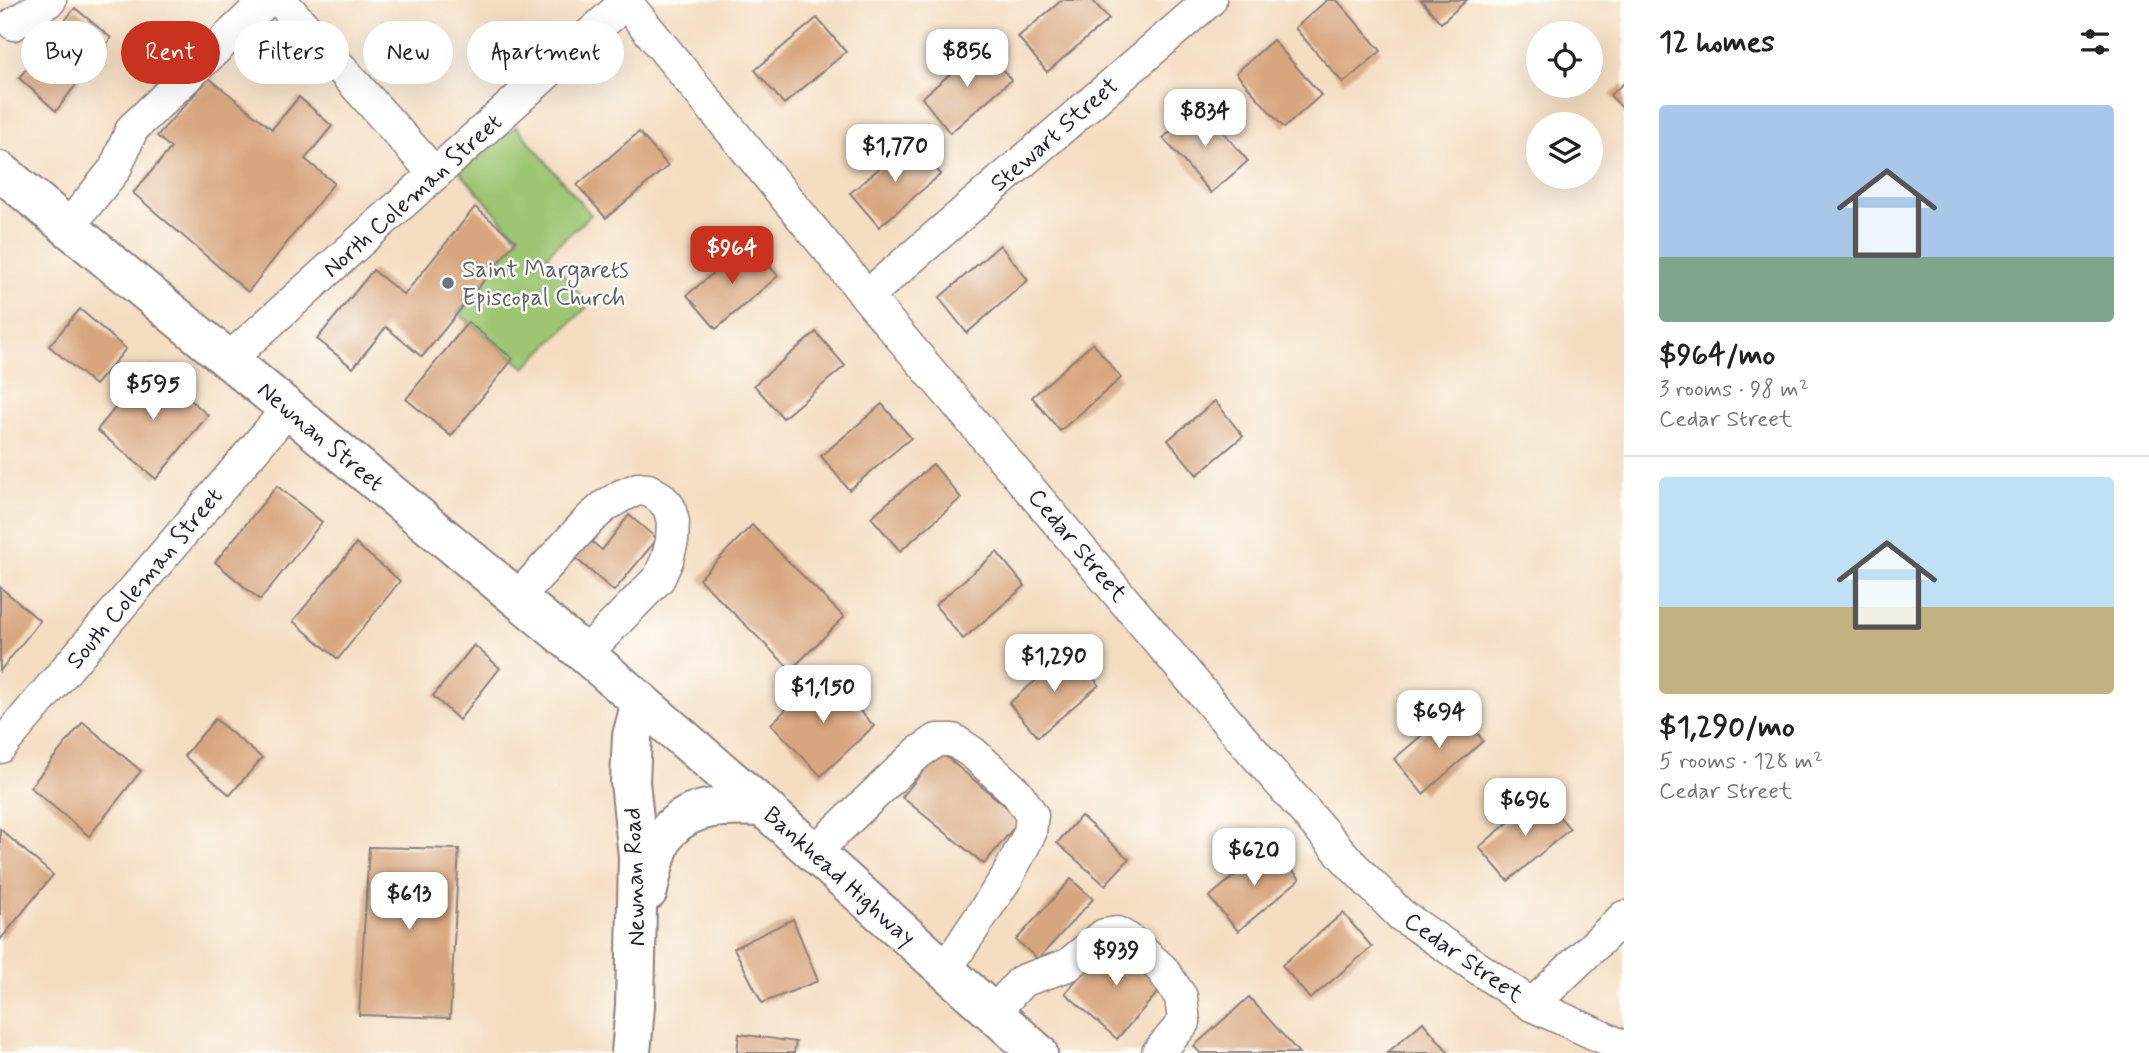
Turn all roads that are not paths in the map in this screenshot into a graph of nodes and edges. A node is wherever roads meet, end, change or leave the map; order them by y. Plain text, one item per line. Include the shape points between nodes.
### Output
1 (50, 0) edge
2 (267, 0) edge
3 (280, 0) edge
4 (1210, 0) edge
5 (625, 1) edge
6 (14, 24) dead end
7 (0, 171) edge
8 (435, 174) junction
9 (68, 226) junction
10 (866, 296) junction
11 (229, 359) junction
12 (289, 408) junction
13 (516, 599) junction
14 (585, 654) junction
15 (641, 702) junction
16 (0, 747) edge
17 (763, 807) junction
18 (814, 852) junction
19 (1624, 917) edge
20 (637, 937) junction
21 (945, 970) junction
22 (1532, 1005) junction
23 (993, 1013) junction
24 (1624, 1047) edge
25 (631, 1053) edge
26 (1038, 1053) edge
27 (1158, 1053) edge

1 - 6 street
2 - 9 street via 132,129 115,169
3 - 8 street
4 - 10 street, Stewart Street
5 - 8 street, North Coleman Street
5 - 10 street, Cedar Street
7 - 9 main road, Newnan Street
8 - 11 street, North Coleman Street
9 - 11 main road, Newnan Street
10 - 22 street, Cedar Street via 1349,862 1401,915
11 - 12 main road, Newnan Street
12 - 13 main road, Newnan Street
12 - 16 street, South Coleman Street
13 - 14 main road, Newnan Street
13 - 14 street via 605,506 638,489 660,497 669,507 673,523 659,578
14 - 15 main road, Newnan Street
15 - 17 main road, Bankhead Highway
15 - 20 main road, Newnan Road via 632,736 630,782 638,856
17 - 18 main road, Bankhead Highway
17 - 20 main road via 718,806 690,814 669,829 657,855
18 - 21 main road, Bankhead Highway
18 - 21 street via 937,740 953,740 973,752 1017,793 1032,815 1030,833 1007,877
19 - 22 street
20 - 25 main road, Newnan Road
21 - 23 main road, Bankhead Highway
22 - 24 street, Cedar Street
23 - 26 main road, Bankhead Highway
23 - 27 street via 1022,981 1068,965 1104,935 1117,933 1163,969 1181,997 1184,1022

